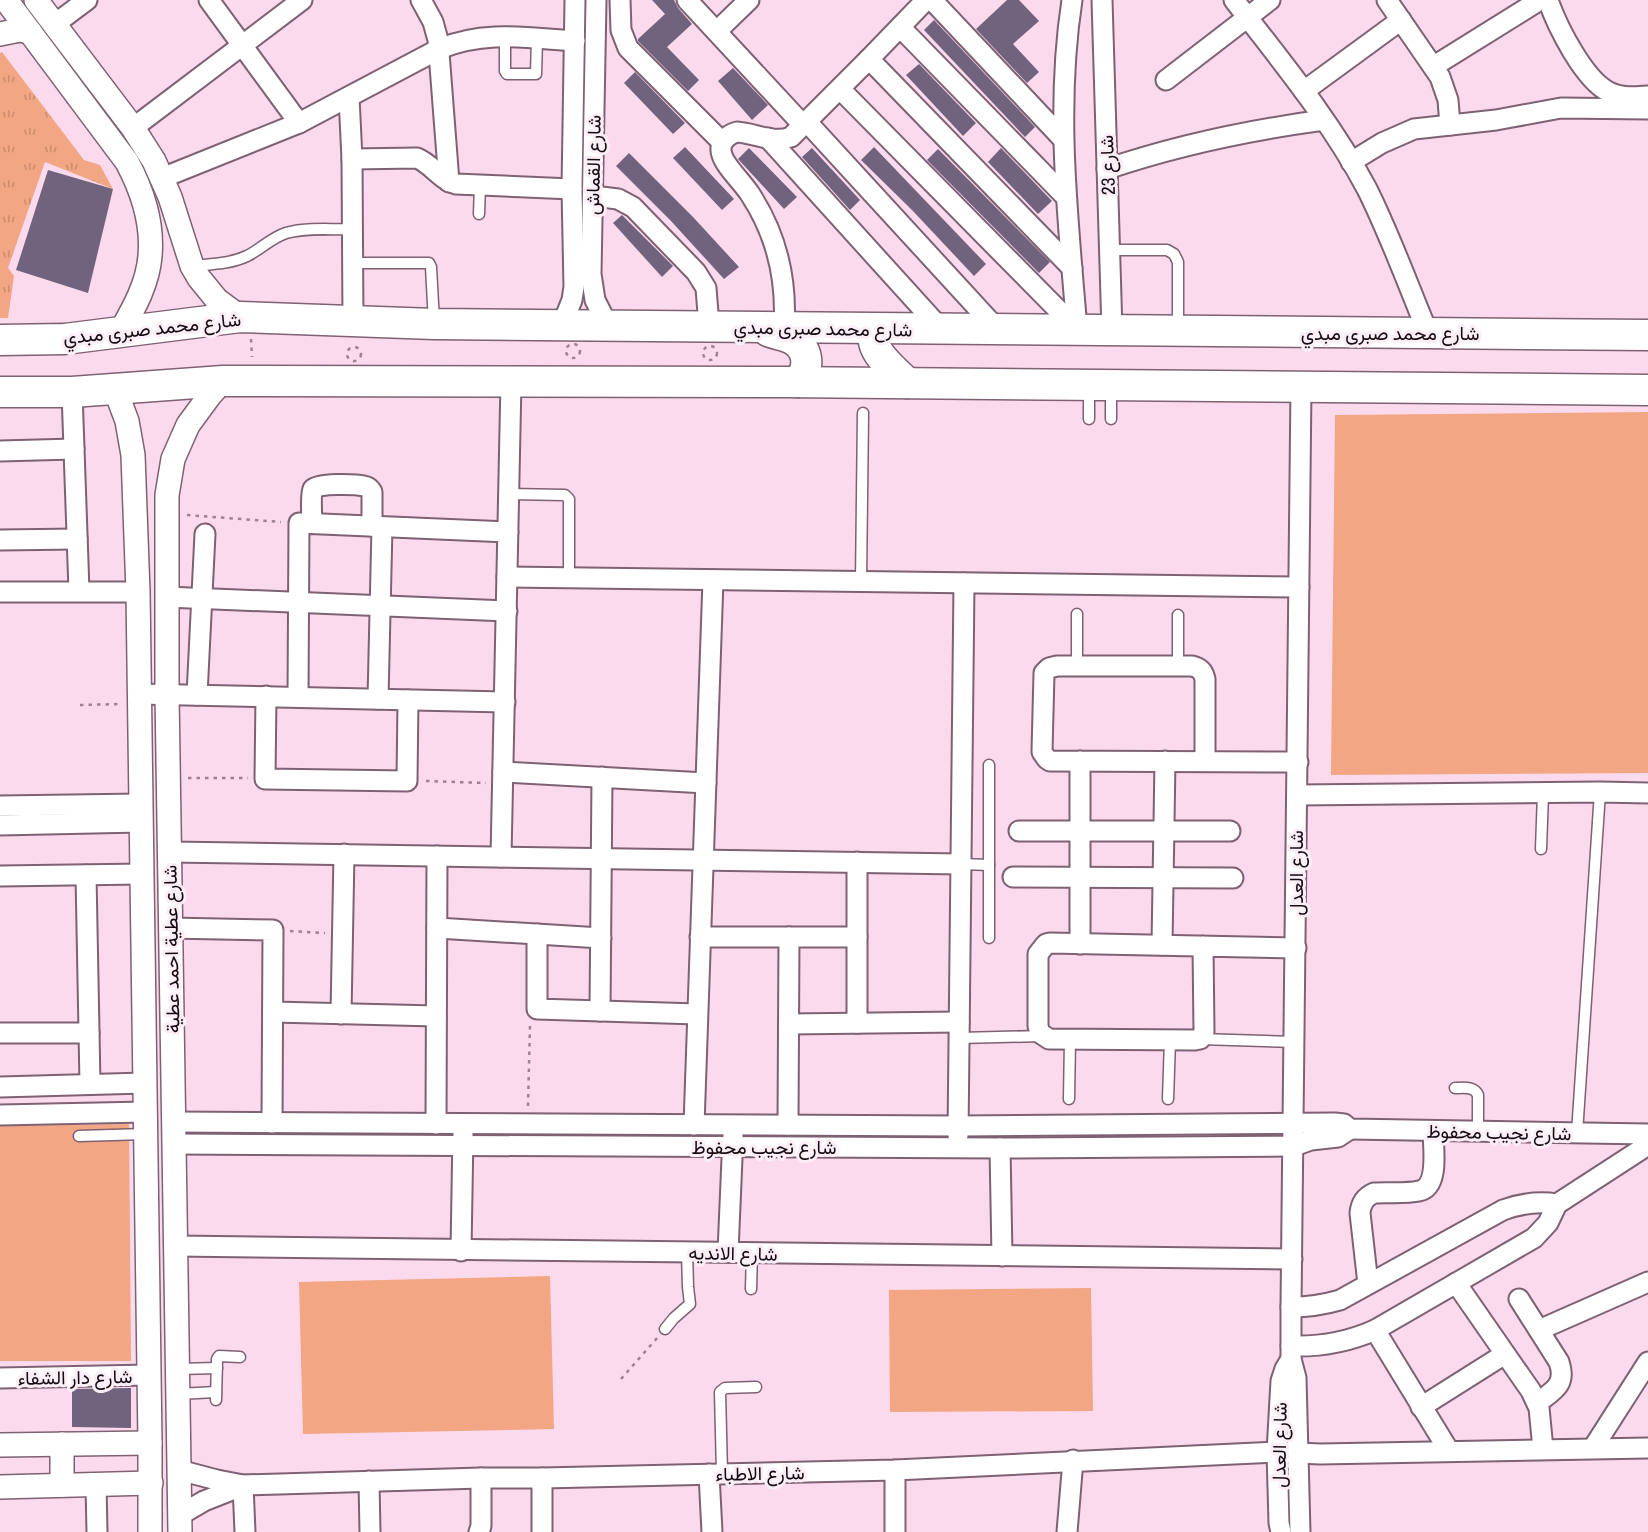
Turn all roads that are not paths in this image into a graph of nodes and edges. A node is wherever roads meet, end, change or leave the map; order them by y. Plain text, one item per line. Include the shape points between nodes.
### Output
1 (6, 0) edge
2 (36, 0) edge
3 (87, 0) edge
4 (208, 0) edge
5 (302, 0) edge
6 (421, 0) edge
7 (575, 0) edge
8 (596, 0) edge
9 (620, 0) edge
10 (687, 0) edge
11 (750, 0) edge
12 (932, 0) edge
13 (1072, 0) edge
14 (1102, 0) edge
15 (1234, 0) edge
16 (1270, 0) edge
17 (1387, 0) edge
18 (1540, 0) edge
19 (1548, 0) edge
20 (915, 4) edge
21 (1247, 17) junction
22 (1401, 20) junction
23 (55, 24) junction
24 (900, 27) junction
25 (717, 31) junction
26 (30, 32) junction
27 (0, 34) edge
28 (505, 37) junction
29 (537, 39) junction
30 (575, 41) junction
31 (242, 46) junction
32 (439, 49) junction
33 (869, 60) junction
34 (1434, 66) junction
35 (1166, 80) dead end
36 (840, 89) junction
37 (1304, 91) junction
38 (107, 94) junction
39 (1648, 96) edge
40 (348, 97) junction
41 (1620, 103) junction
42 (87, 109) junction
43 (1648, 110) edge
44 (1324, 120) junction
45 (299, 123) junction
46 (805, 123) junction
47 (1450, 125) junction
48 (133, 128) junction
49 (768, 138) junction
50 (1063, 139) junction
51 (722, 142) junction
52 (352, 159) junction
53 (1351, 162) junction
54 (1107, 169) junction
55 (162, 178) junction
56 (449, 182) junction
57 (480, 185) junction
58 (572, 189) junction
59 (593, 196) junction
60 (1066, 197) junction
61 (479, 214) dead end
62 (353, 229) junction
63 (1110, 250) junction
64 (353, 263) junction
65 (192, 266) junction
66 (1072, 268) junction
67 (246, 317) junction
68 (354, 322) junction
69 (434, 324) junction
70 (562, 325) junction
71 (608, 326) junction
72 (709, 326) junction
73 (753, 327) junction
74 (784, 327) junction
75 (875, 329) junction
76 (941, 329) junction
77 (997, 329) junction
78 (1077, 329) junction
79 (121, 331) junction
80 (1112, 331) junction
81 (1178, 331) junction
82 (1428, 333) junction
83 (1648, 335) edge
84 (0, 340) edge
85 (237, 382) junction
86 (511, 382) junction
87 (799, 382) junction
88 (907, 383) junction
89 (1100, 385) junction
90 (1301, 387) junction
91 (115, 389) junction
92 (1648, 390) edge
93 (0, 392) edge
94 (72, 392) junction
95 (863, 413) dead end
96 (1089, 419) dead end
97 (1111, 419) dead end
98 (74, 449) junction
99 (0, 451) edge
100 (509, 494) junction
101 (305, 523) junction
102 (377, 526) junction
103 (508, 532) junction
104 (205, 534) dead end
105 (0, 540) edge
106 (77, 540) junction
107 (507, 578) junction
108 (569, 578) junction
109 (713, 580) junction
110 (861, 582) junction
111 (964, 583) junction
112 (1299, 587) junction
113 (0, 592) edge
114 (79, 592) junction
115 (138, 592) junction
116 (166, 597) junction
117 (202, 599) junction
118 (298, 603) junction
119 (380, 606) junction
120 (507, 611) junction
121 (1077, 614) dead end
122 (1178, 615) dead end
123 (1077, 666) junction
124 (1178, 666) junction
125 (167, 694) junction
126 (197, 695) junction
127 (266, 696) junction
128 (298, 697) junction
129 (139, 699) junction
130 (378, 699) junction
131 (408, 700) junction
132 (505, 702) junction
133 (1080, 761) junction
134 (1166, 761) junction
135 (1205, 762) junction
136 (1298, 762) junction
137 (989, 765) dead end
138 (602, 777) junction
139 (503, 778) junction
140 (706, 783) junction
141 (1600, 792) junction
142 (1543, 793) junction
143 (1648, 793) edge
144 (1297, 795) junction
145 (0, 806) edge
146 (141, 813) junction
147 (0, 825) edge
148 (1019, 831) dead end
149 (1080, 831) junction
150 (1164, 831) junction
151 (1230, 831) dead end
152 (1541, 849) dead end
153 (170, 852) junction
154 (344, 855) junction
155 (437, 856) junction
156 (501, 857) junction
157 (602, 858) junction
158 (703, 860) junction
159 (857, 862) junction
160 (961, 864) junction
161 (989, 864) junction
162 (142, 874) junction
163 (86, 875) junction
164 (0, 876) edge
165 (1013, 877) dead end
166 (1080, 877) junction
167 (1163, 878) junction
168 (1233, 878) dead end
169 (170, 928) junction
170 (438, 928) junction
171 (537, 934) junction
172 (700, 937) junction
173 (789, 937) junction
174 (857, 937) junction
175 (601, 938) junction
176 (989, 938) dead end
177 (1080, 944) junction
178 (1162, 945) junction
179 (1203, 946) junction
180 (1296, 948) junction
181 (600, 1011) junction
182 (273, 1012) junction
183 (341, 1014) junction
184 (697, 1014) junction
185 (436, 1016) junction
186 (857, 1023) junction
187 (789, 1024) junction
188 (959, 1030) junction
189 (0, 1033) edge
190 (89, 1033) junction
191 (1042, 1036) junction
192 (1200, 1038) junction
193 (1070, 1040) junction
194 (1170, 1040) junction
195 (1295, 1042) junction
196 (145, 1083) junction
197 (90, 1084) junction
198 (0, 1087) edge
199 (1455, 1088) dead end
200 (1168, 1098) dead end
201 (1069, 1099) dead end
202 (0, 1115) edge
203 (145, 1123) junction
204 (272, 1123) junction
205 (1294, 1123) junction
206 (436, 1124) junction
207 (463, 1124) junction
208 (694, 1125) junction
209 (733, 1125) junction
210 (789, 1125) junction
211 (958, 1126) junction
212 (1350, 1129) junction
213 (1433, 1131) junction
214 (1478, 1132) junction
215 (173, 1133) junction
216 (1577, 1133) junction
217 (1648, 1134) edge
218 (79, 1136) dead end
219 (463, 1145) junction
220 (1648, 1145) edge
221 (1294, 1146) junction
222 (733, 1147) junction
223 (958, 1148) junction
224 (1000, 1148) junction
225 (1557, 1204) junction
226 (175, 1246) junction
227 (461, 1251) junction
228 (687, 1252) junction
229 (728, 1252) junction
230 (752, 1253) junction
231 (1002, 1256) junction
232 (1292, 1259) junction
233 (1648, 1282) edge
234 (1455, 1283) junction
235 (1368, 1284) junction
236 (751, 1289) dead end
237 (1519, 1299) dead end
238 (176, 1303) junction
239 (148, 1304) junction
240 (1291, 1307) junction
241 (665, 1329) road end
242 (1375, 1330) junction
243 (1539, 1330) junction
244 (1291, 1353) junction
245 (1505, 1354) junction
246 (240, 1357) dead end
247 (1648, 1362) edge
248 (216, 1368) junction
249 (177, 1370) junction
250 (149, 1375) junction
251 (0, 1378) edge
252 (756, 1387) dead end
253 (178, 1394) junction
254 (1537, 1403) junction
255 (1421, 1407) junction
256 (150, 1443) junction
257 (62, 1444) junction
258 (0, 1445) edge
259 (1593, 1448) junction
260 (1648, 1448) edge
261 (1543, 1449) junction
262 (1449, 1451) junction
263 (1277, 1452) junction
264 (1298, 1453) junction
265 (1073, 1461) junction
266 (179, 1470) junction
267 (894, 1470) junction
268 (715, 1474) junction
269 (481, 1478) junction
270 (542, 1478) junction
271 (369, 1481) junction
272 (151, 1483) junction
273 (62, 1485) junction
274 (96, 1485) junction
275 (243, 1485) junction
276 (0, 1487) edge
277 (180, 1524) edge
278 (97, 1532) edge
279 (150, 1532) edge
280 (245, 1532) edge
281 (369, 1532) edge
282 (479, 1532) edge
283 (542, 1532) edge
284 (712, 1532) edge
285 (895, 1532) edge
286 (1067, 1532) edge
287 (1281, 1532) edge
288 (1300, 1532) edge

1 - 26 street
2 - 23 street
3 - 23 street
4 - 31 street
5 - 31 street
6 - 32 street via 433,22
7 - 30 street, شارع القماش
8 - 59 street, شارع القماش
9 - 51 street via 621,30 628,48
10 - 25 street
11 - 25 street
12 - 50 street
13 - 50 street via 1063,80
14 - 54 street, شارع 23
15 - 21 street
16 - 21 street
17 - 22 street
18 - 34 street
19 - 41 street via 1562,34 1591,78
20 - 24 street
21 - 35 street
21 - 37 street
22 - 34 street
22 - 37 street
23 - 38 street
24 - 33 street
24 - 60 street
25 - 46 street
26 - 27 street
26 - 42 street
28 - 29 street
28 - 29 lane via 505,74 536,74
28 - 32 street via 467,39
29 - 30 street
30 - 58 street, شارع القماش
31 - 45 street
31 - 48 street
32 - 40 street
32 - 56 street
33 - 36 street
33 - 66 street
34 - 47 street via 1445,88
36 - 46 street
36 - 78 street
37 - 44 street
38 - 42 street
38 - 48 street
39 - 41 street
40 - 45 street
40 - 52 street
41 - 43 street
41 - 47 street
42 - 79 street via 139,183 148,220 146,276
44 - 53 street
44 - 54 street via 1213,139
45 - 55 street
46 - 49 street via 784,140
46 - 77 street
47 - 53 street via 1414,129
48 - 55 street
49 - 51 street via 737,132
49 - 76 street
50 - 60 street
51 - 74 street via 724,160 758,205 775,243 785,285
52 - 56 street via 417,158
52 - 62 street
53 - 82 street via 1379,214
54 - 63 street, شارع 23
55 - 65 street
56 - 57 street
57 - 58 street
57 - 61 lane
58 - 70 street, شارع القماش via 574,287
59 - 71 street, شارع القماش via 592,287
59 - 72 street via 618,199 634,207 696,272 706,288
60 - 66 street
62 - 64 street
62 - 65 lane via 291,232 238,260
63 - 80 street, شارع 23
63 - 81 lane via 1167,250 1174,254 1178,262
64 - 68 street
64 - 69 lane via 429,263
65 - 67 street via 207,290 228,309
66 - 78 street
67 - 68 main road, شارع محمد صبرى مبدي
67 - 79 main road, شارع محمد صبرى مبدي
68 - 69 main road, شارع محمد صبرى مبدي
69 - 70 main road, شارع محمد صبرى مبدي
70 - 71 main road, شارع محمد صبرى مبدي
71 - 72 main road, شارع محمد صبرى مبدي
72 - 73 main road, شارع محمد صبرى مبدي
73 - 74 main road, شارع محمد صبرى مبدي
73 - 87 main road via 791,338 804,350 807,367
74 - 75 main road, شارع محمد صبرى مبدي
75 - 76 main road, شارع محمد صبرى مبدي
75 - 88 main road via 876,349
76 - 77 main road, شارع محمد صبرى مبدي
77 - 78 main road, شارع محمد صبرى مبدي
78 - 80 main road, شارع محمد صبرى مبدي
79 - 84 main road, شارع محمد صبرى مبدي via 65,339
80 - 81 main road, شارع محمد صبرى مبدي
81 - 82 main road, شارع محمد صبرى مبدي
82 - 83 main road, شارع محمد صبرى مبدي
85 - 86 main road
85 - 91 main road
85 - 116 street, شارع عطية احمد عطية via 198,409 180,441 169,477
86 - 87 main road
86 - 100 street
87 - 88 main road
88 - 89 main road
89 - 90 main road
89 - 96 lane
89 - 97 lane
90 - 92 main road
90 - 112 street, شارع العدل
91 - 94 main road
91 - 115 street, شارع عطية احمد عطية via 131,438
93 - 94 main road
94 - 98 street
95 - 110 lane
98 - 99 street
98 - 106 street
100 - 103 street
100 - 108 lane via 565,495 569,499
101 - 102 street
101 - 102 street via 316,487 363,485 372,492
101 - 118 street
102 - 103 street
102 - 119 street
103 - 107 street
104 - 117 street
105 - 106 street
106 - 114 street
107 - 108 street
107 - 120 street
108 - 109 street
109 - 110 street
109 - 140 street
110 - 111 street
111 - 112 street
111 - 160 street
112 - 136 street, شارع العدل
113 - 114 street
114 - 115 street
115 - 129 street, شارع عطية احمد عطية
116 - 117 street
116 - 125 street, شارع عطية احمد عطية
117 - 118 street
117 - 126 street
118 - 119 street
118 - 128 street
119 - 120 street
119 - 130 street
120 - 132 street
121 - 123 lane
122 - 124 lane
123 - 124 street
123 - 133 street via 1053,666 1044,673 1042,747 1050,761
124 - 135 street via 1197,667 1204,674
125 - 126 street
125 - 129 street
125 - 153 street, شارع عطية احمد عطية
126 - 127 street
127 - 128 street
127 - 131 street via 265,779 407,781
128 - 130 street
129 - 146 street, شارع عطية احمد عطية
130 - 131 street
131 - 132 street
132 - 139 street
133 - 134 street
133 - 149 street
134 - 135 street
134 - 150 street
135 - 136 street
136 - 144 street, شارع العدل
137 - 161 lane
138 - 139 street
138 - 140 street
138 - 157 street
139 - 156 street
140 - 158 street
141 - 142 street
141 - 143 street
141 - 216 lane
142 - 144 street
142 - 152 lane
144 - 180 street, شارع العدل
145 - 146 street
146 - 147 street
146 - 162 street, شارع عطية احمد عطية
148 - 149 street
149 - 150 street
149 - 166 street
150 - 151 street
150 - 167 street
153 - 154 street
153 - 169 street, شارع عطية احمد عطية
154 - 155 street
154 - 183 street
155 - 156 street
155 - 170 street
156 - 157 street
157 - 158 street
157 - 175 street
158 - 159 street
158 - 172 street
159 - 160 street
159 - 174 street
160 - 161 lane
160 - 188 street
161 - 176 lane
162 - 163 street
162 - 196 street, شارع عطية احمد عطية
163 - 164 street
163 - 190 street
165 - 166 street
166 - 167 street
166 - 177 street
167 - 168 street
167 - 178 street
169 - 182 street via 273,930
169 - 215 street, شارع عطية احمد عطية
170 - 171 street
170 - 185 street
171 - 175 street
171 - 181 street via 537,1009
172 - 173 street
172 - 184 street
173 - 174 street
173 - 187 street
174 - 186 street
175 - 181 street
177 - 178 street
177 - 191 street via 1050,943 1038,954 1038,1026
178 - 179 street
179 - 180 street
179 - 192 street via 1204,1032
180 - 195 street, شارع العدل
181 - 184 street
182 - 183 street
182 - 204 street
183 - 185 street
184 - 208 street
185 - 206 street
186 - 187 street
186 - 188 street
187 - 210 street
188 - 191 lane
188 - 211 street
189 - 190 street
190 - 197 street
191 - 193 street
192 - 194 street
192 - 195 lane
193 - 194 street
193 - 201 lane
194 - 200 lane
195 - 205 street, شارع العدل
196 - 197 street
196 - 203 street, شارع عطية احمد عطية
197 - 198 street
199 - 214 lane via 1477,1092
202 - 203 street
203 - 218 lane
203 - 239 street, شارع عطية احمد عطية
204 - 206 street, شارع نجيب محفوظ
204 - 215 street, شارع نجيب محفوظ
205 - 211 street, شارع نجيب محفوظ
205 - 212 street, شارع نجيب محفوظ via 1339,1123
205 - 221 street, شارع العدل
206 - 207 street, شارع نجيب محفوظ
207 - 208 street, شارع نجيب محفوظ
207 - 219 street
208 - 209 street, شارع نجيب محفوظ
209 - 210 street, شارع نجيب محفوظ
209 - 222 street
210 - 211 street, شارع نجيب محفوظ
211 - 223 street
212 - 213 street, شارع نجيب محفوظ
212 - 221 street, شارع نجيب محفوظ via 1338,1137
213 - 214 street, شارع نجيب محفوظ
213 - 235 street via 1433,1178 1427,1187 1418,1192 1374,1193 1362,1204
214 - 216 street, شارع نجيب محفوظ
215 - 219 street, شارع نجيب محفوظ
215 - 226 street, شارع عطية احمد عطية
216 - 217 street, شارع نجيب محفوظ
219 - 222 street, شارع نجيب محفوظ
219 - 227 street
220 - 225 street
221 - 224 street, شارع نجيب محفوظ
221 - 232 street, شارع العدل
222 - 223 street, شارع نجيب محفوظ
222 - 229 street
223 - 224 street, شارع نجيب محفوظ
224 - 231 street
225 - 234 street via 1534,1238
225 - 235 street via 1524,1203 1503,1210
226 - 227 street, شارع الانديه
226 - 238 street, شارع عطية احمد عطية
227 - 228 street, شارع الانديه
228 - 229 street, شارع الانديه
228 - 241 lane via 690,1304
229 - 230 street, شارع الانديه
230 - 231 street, شارع الانديه
230 - 236 lane
231 - 232 street, شارع الانديه
232 - 240 street, شارع العدل
233 - 243 street
234 - 242 street
234 - 245 street
235 - 240 street via 1324,1305
237 - 243 street
238 - 239 street
238 - 249 street, شارع عطية احمد عطية
239 - 250 street, شارع عطية احمد عطية
240 - 244 street, شارع العدل
242 - 244 street
242 - 255 street
243 - 254 street via 1562,1375 1555,1390
244 - 263 street, شارع العدل via 1281,1381
244 - 264 street, شارع العدل
245 - 254 street
245 - 255 street
246 - 248 lane via 219,1356
247 - 259 street
248 - 249 lane
248 - 253 lane via 216,1396
249 - 253 street, شارع عطية احمد عطية
250 - 251 street, شارع دار الشفاء
250 - 256 street, شارع عطية احمد عطية
252 - 268 lane via 720,1392
253 - 266 street, شارع عطية احمد عطية
254 - 261 street
255 - 262 street
256 - 257 street
256 - 272 street, شارع عطية احمد عطية
257 - 258 street
257 - 273 street
259 - 260 street, شارع الاطباء
259 - 261 street, شارع الاطباء
261 - 262 street, شارع الاطباء
262 - 264 street, شارع الاطباء
263 - 264 street, شارع الاطباء
263 - 265 street, شارع الاطباء
263 - 287 street, شارع العدل
264 - 288 street, شارع العدل
265 - 267 street, شارع الاطباء
265 - 286 street
266 - 275 street, شارع الاطباء
266 - 277 street, شارع عطية احمد عطية
267 - 268 street, شارع الاطباء
267 - 285 street
268 - 270 street, شارع الاطباء
268 - 284 street
269 - 270 street, شارع الاطباء
269 - 271 street, شارع الاطباء
269 - 282 street
270 - 283 street
271 - 275 street, شارع الاطباء
271 - 281 street
272 - 274 street
272 - 279 street, شارع عطية احمد عطية
273 - 274 street
273 - 276 street
274 - 278 street
275 - 277 street, شارع الاطباء via 217,1495
275 - 280 street

